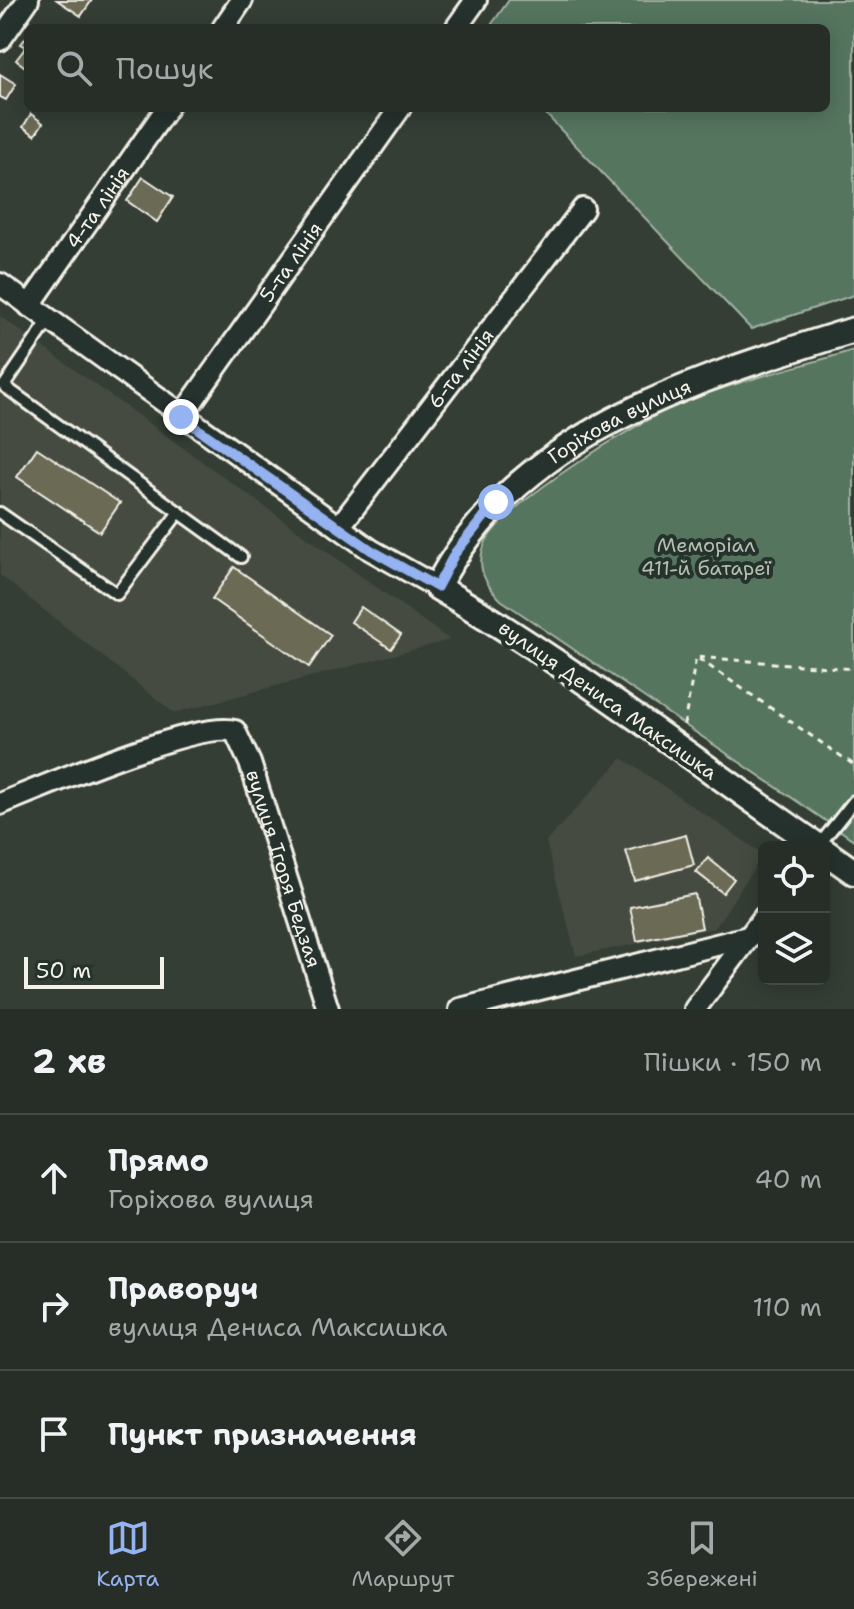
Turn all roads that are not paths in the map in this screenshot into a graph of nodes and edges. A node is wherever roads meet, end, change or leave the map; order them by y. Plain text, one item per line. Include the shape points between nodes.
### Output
1 (28, 0) edge
2 (242, 0) edge
3 (476, 0) edge
4 (226, 24) edge
5 (459, 24) edge
6 (0, 40) edge
7 (164, 112) edge
8 (397, 112) edge
9 (583, 209) dead end
10 (0, 284) edge
11 (29, 306) junction
12 (49, 320) junction
13 (854, 330) edge
14 (2, 385) edge
15 (181, 417) junction
16 (179, 512) junction
17 (0, 513) edge
18 (339, 527) junction
19 (241, 557) dead end
20 (437, 587) junction
21 (854, 801) edge
22 (0, 804) edge
23 (809, 841) edge
24 (823, 841) edge
25 (830, 855) edge
26 (854, 872) edge
27 (758, 924) edge
28 (748, 937) junction
29 (328, 1009) edge
30 (460, 1009) edge
31 (695, 1009) edge

1 - 6 street
2 - 4 street
3 - 5 street
7 - 11 street, 4-та лінія
8 - 15 street, 5-та лінія
9 - 18 street, 6-та лінія
10 - 11 street, вулиця Дениса Максишка
11 - 12 street, вулиця Дениса Максишка
12 - 14 lane
12 - 15 street, вулиця Дениса Максишка
13 - 20 street, Горіхова вулиця via 715,374 649,401 587,437 496,502 455,553
14 - 16 lane
15 - 18 street, вулиця Дениса Максишка
16 - 17 lane via 117,594
16 - 19 lane
18 - 20 street, вулиця Дениса Максишка
20 - 23 street, вулиця Дениса Максишка via 529,641
21 - 24 lane
22 - 29 street, вулиця Ігоря Бедзая via 176,740 214,729 235,731 250,763
25 - 26 street
27 - 28 street
28 - 30 street
28 - 31 street

